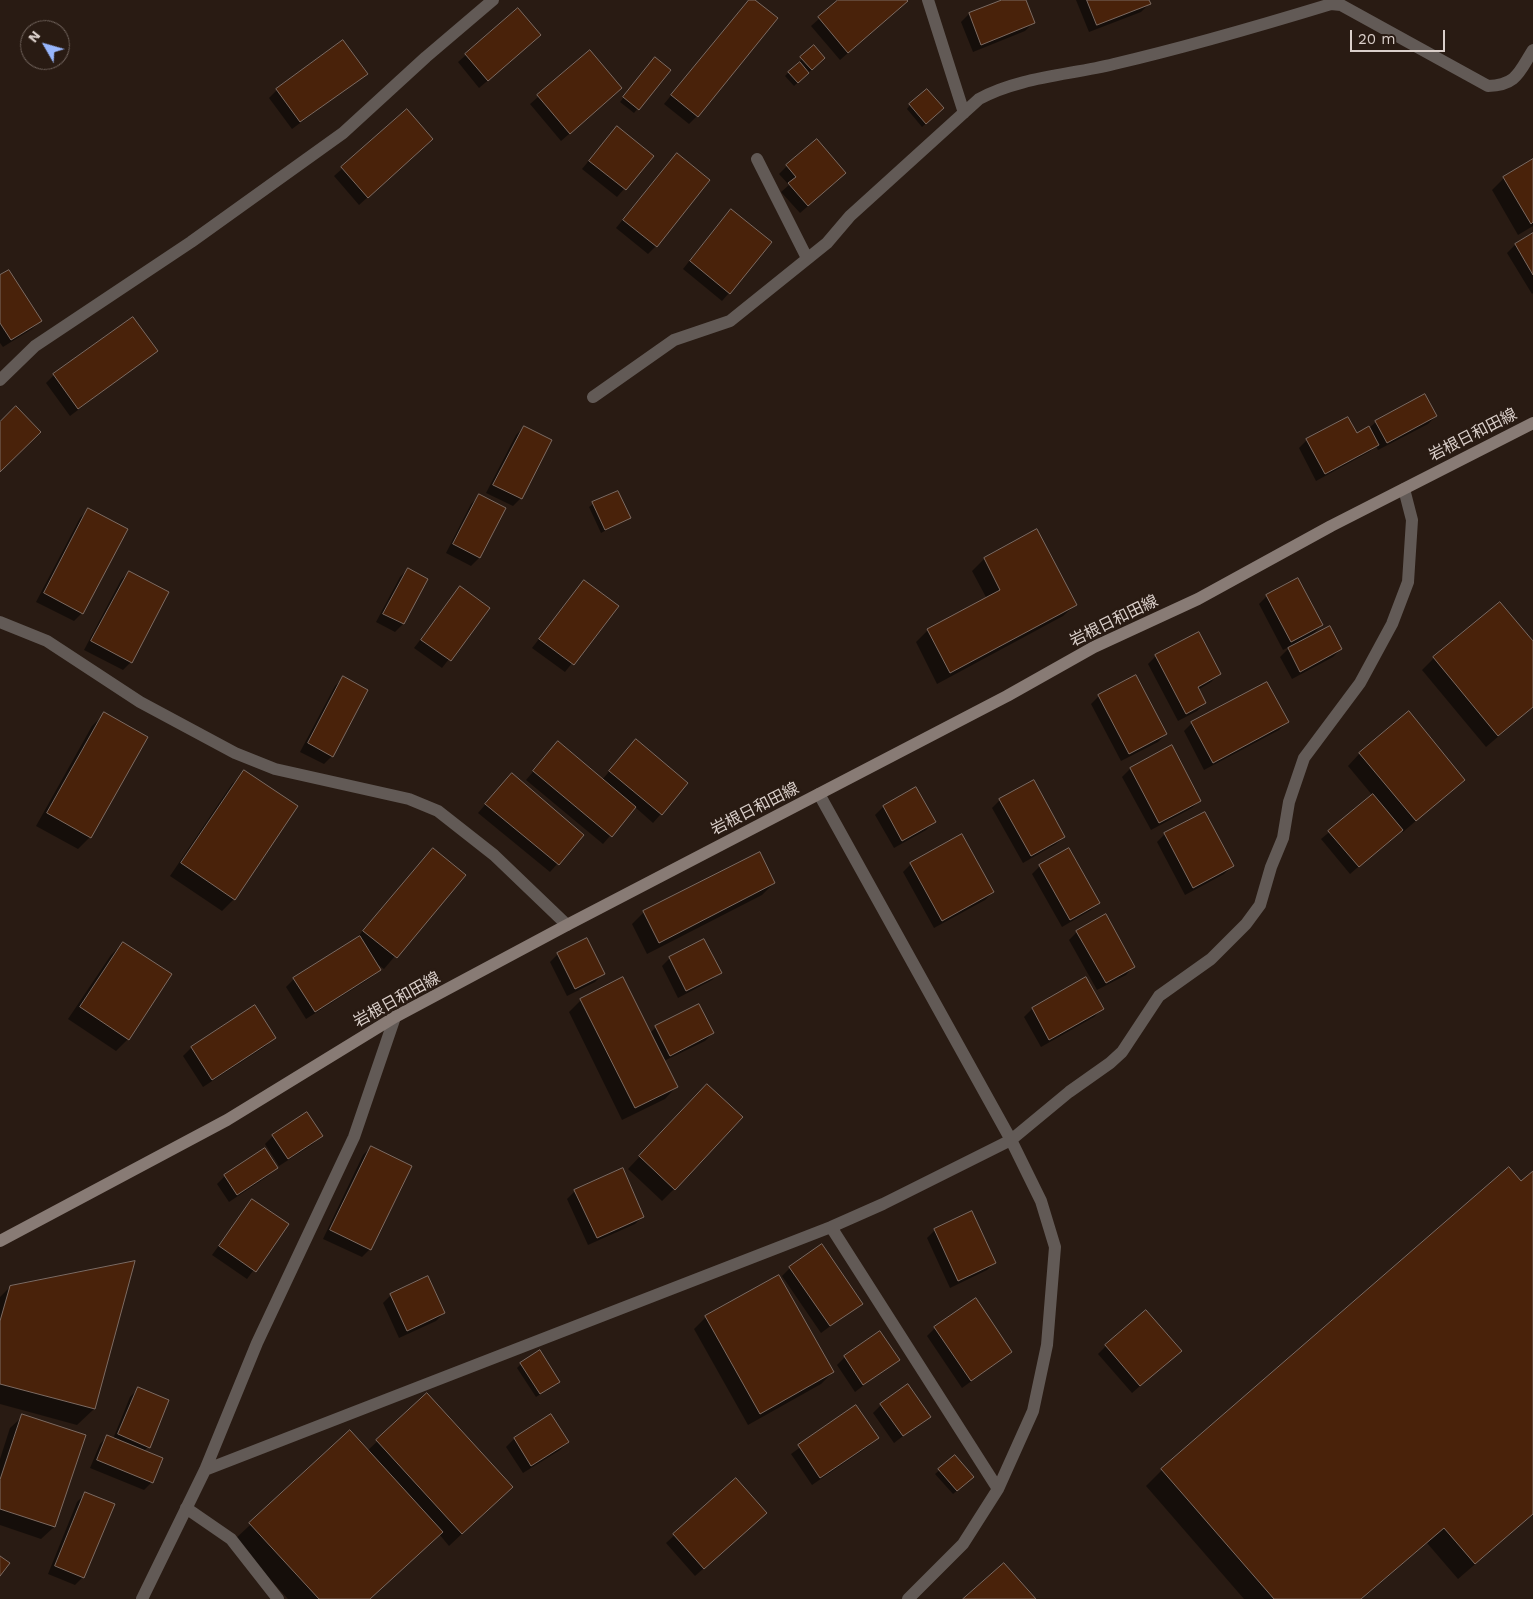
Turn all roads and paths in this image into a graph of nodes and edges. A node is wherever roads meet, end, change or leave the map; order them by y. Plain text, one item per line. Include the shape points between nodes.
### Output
1 (493, 0) edge
2 (928, 0) edge
3 (1533, 50) edge
4 (964, 113) junction
5 (757, 159) dead end
6 (807, 258) junction
7 (0, 380) edge
8 (593, 397) dead end
9 (1533, 423) edge
10 (1404, 489) junction
11 (0, 622) edge
12 (819, 794) junction
13 (567, 925) junction
14 (395, 1017) junction
15 (1012, 1140) junction
16 (831, 1227) junction
17 (0, 1240) edge
18 (205, 1470) junction
19 (998, 1489) junction
20 (186, 1508) junction
21 (142, 1599) edge
22 (278, 1599) edge
23 (908, 1599) edge

1 - 7 street via 343,133 191,242 35,346
2 - 4 street
3 - 4 street via 1514,78 1504,86 1488,86 1341,5 1331,4 1216,39 1004,87 979,99
4 - 6 street via 850,216 827,243
5 - 6 street
6 - 8 street via 730,321 674,340
9 - 10 main road, 岩根日和田線
10 - 12 main road, 岩根日和田線 via 1198,599 1094,647
10 - 15 street via 1412,520 1408,582 1392,624 1360,683 1304,758 1289,802 1283,838 1260,905 1211,959 1159,996 1122,1052
11 - 13 street via 47,641 140,702 235,754 275,770 409,799 438,811 494,854
12 - 13 main road, 岩根日和田線
12 - 15 street
13 - 14 main road, 岩根日和田線
14 - 17 main road, 岩根日和田線 via 227,1120
14 - 18 street via 354,1138 257,1343
15 - 16 street
15 - 19 street via 1041,1201 1055,1247 1048,1345 1033,1411
16 - 18 street
16 - 19 street
18 - 20 street
19 - 23 street via 963,1544
20 - 21 street
20 - 22 street via 231,1539

